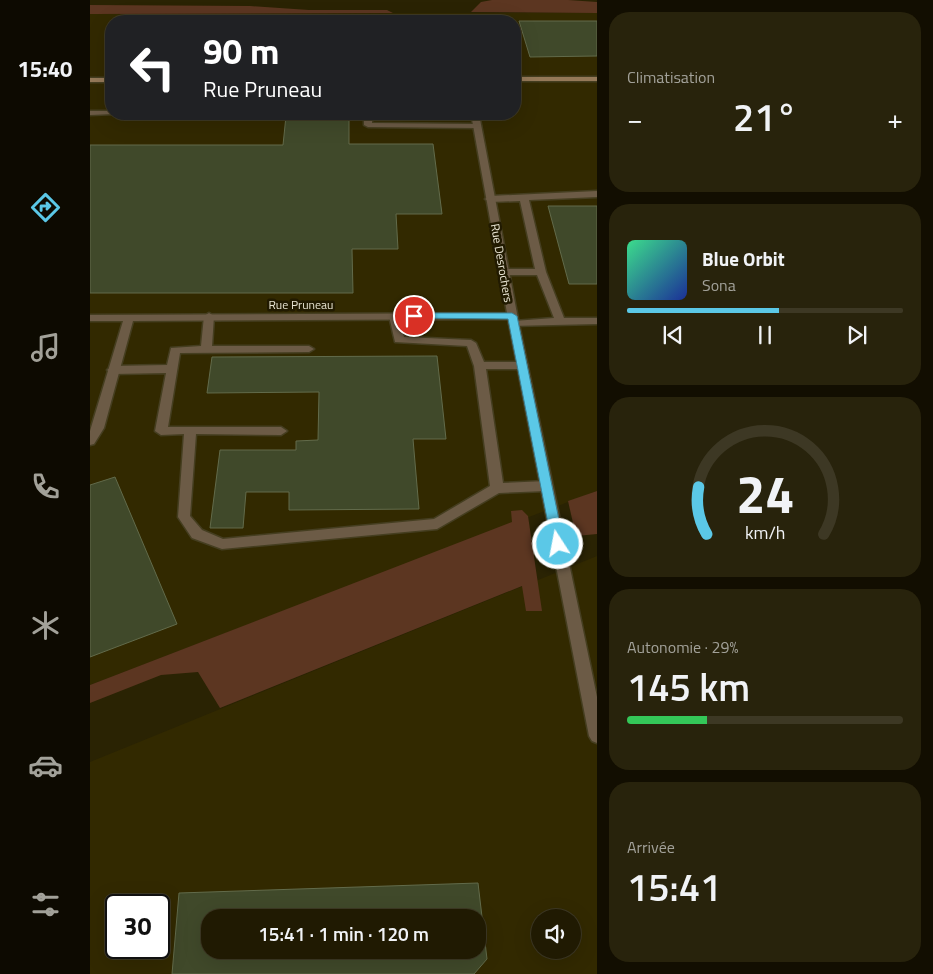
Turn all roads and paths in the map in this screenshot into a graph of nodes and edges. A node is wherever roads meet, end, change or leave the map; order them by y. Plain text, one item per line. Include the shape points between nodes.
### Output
1 (597, 78) edge
2 (521, 79) edge
3 (90, 80) edge
4 (105, 80) edge
5 (90, 113) edge
6 (105, 113) edge
7 (368, 120) edge
8 (476, 120) edge
9 (597, 194) edge
10 (524, 198) junction
11 (490, 199) junction
12 (504, 272) junction
13 (541, 272) junction
14 (209, 316) junction
15 (394, 316) junction
16 (90, 318) edge
17 (129, 318) junction
18 (513, 320) junction
19 (560, 321) junction
20 (597, 321) edge
21 (206, 349) junction
22 (309, 349) dead end
23 (522, 365) junction
24 (480, 366) junction
25 (172, 369) junction
26 (113, 370) junction
27 (190, 430) junction
28 (281, 430) dead end
29 (90, 441) edge
30 (546, 486) junction
31 (497, 488) junction
32 (597, 736) edge

1 - 2 street
3 - 4 street
5 - 6 street
7 - 8 street via 368,125
8 - 11 street, Rue Desrochers
9 - 10 street
10 - 11 street
10 - 13 street
11 - 12 street, Rue Desrochers
12 - 13 street
12 - 18 street, Rue Desrochers
13 - 19 street
14 - 15 street, Rue Pruneau
14 - 17 street, Rue Pruneau
14 - 21 street
15 - 18 street, Rue Pruneau
15 - 24 street via 399,340 471,343
16 - 17 street, Rue Pruneau
17 - 26 street
18 - 19 street, Rue Pruneau
18 - 23 street, Rue Desrochers
19 - 20 street, Rue Pruneau
21 - 22 street
21 - 25 street via 175,350
23 - 24 street
23 - 30 street, Rue Desrochers
24 - 31 street
25 - 26 street
25 - 27 street via 161,430
26 - 29 street via 98,428
27 - 28 street
27 - 31 street via 184,517 197,534 222,544 437,524
30 - 31 street
30 - 32 street, Rue Desrochers

